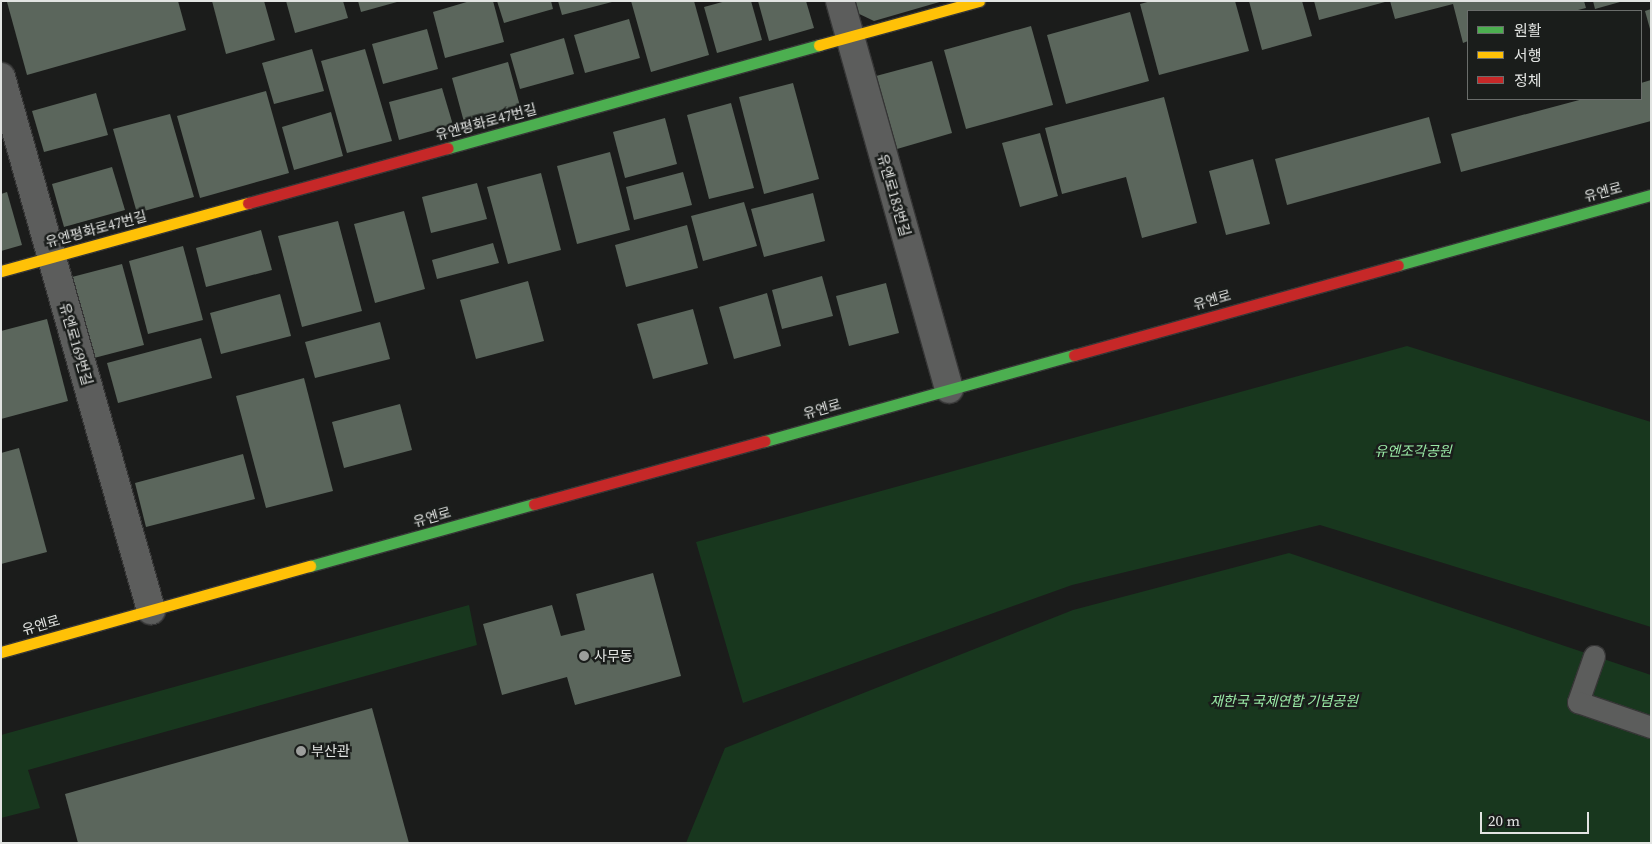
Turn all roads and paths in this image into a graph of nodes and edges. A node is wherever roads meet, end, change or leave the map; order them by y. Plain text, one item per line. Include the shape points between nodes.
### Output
1 (840, 1) edge
2 (979, 1) edge
3 (850, 37) junction
4 (1, 77) edge
5 (1651, 195) edge
6 (52, 257) junction
7 (1, 271) edge
8 (949, 389) junction
9 (151, 610) junction
10 (1, 652) edge
11 (1594, 656) dead end
12 (1651, 727) edge

1 - 3 street, 유엔로183번길
2 - 3 main road, 유엔평화로47번길
3 - 6 main road, 유엔평화로47번길
3 - 8 street, 유엔로183번길
4 - 6 street, 유엔로169번길
5 - 8 main road, 유엔로
6 - 7 main road, 유엔평화로47번길
6 - 9 street, 유엔로169번길
8 - 9 main road, 유엔로
9 - 10 main road, 유엔로
11 - 12 lane via 1578,702

